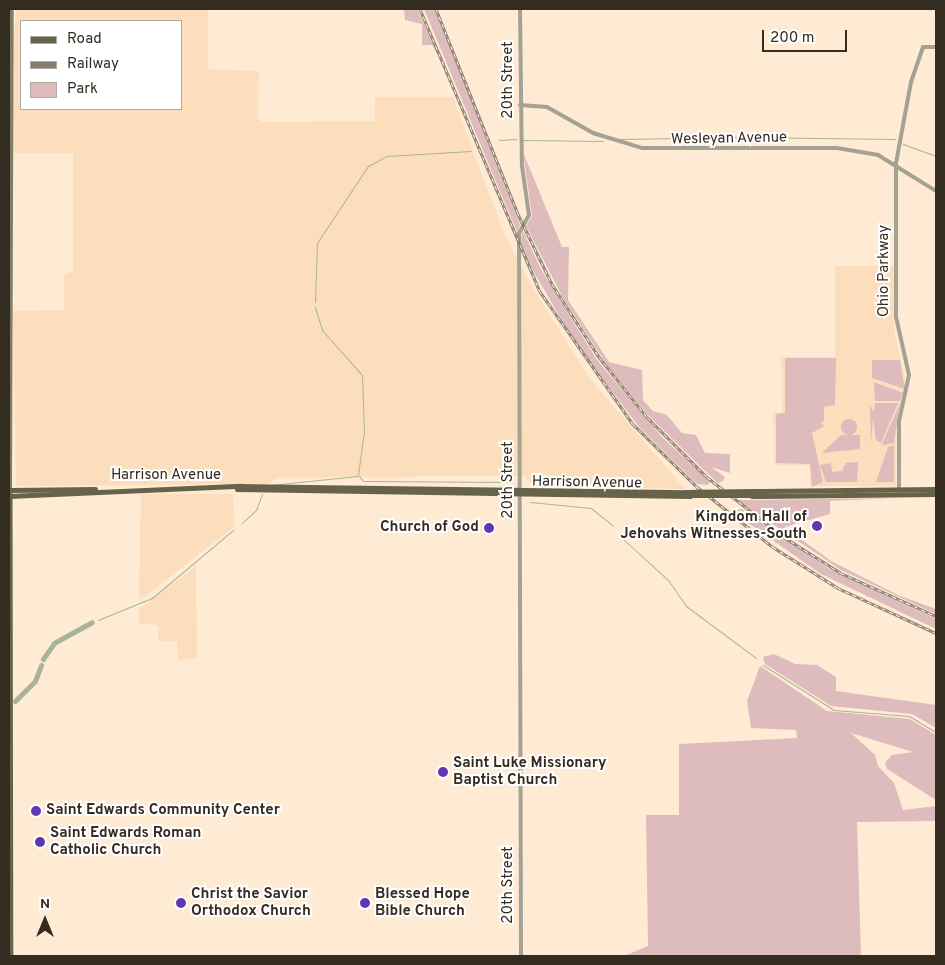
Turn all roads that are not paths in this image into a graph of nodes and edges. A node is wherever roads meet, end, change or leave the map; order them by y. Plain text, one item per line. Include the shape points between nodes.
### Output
1 (12, 9) edge
2 (520, 9) edge
3 (936, 47) edge
4 (520, 105) junction
5 (896, 163) junction
6 (936, 191) edge
7 (520, 488) junction
8 (237, 489) junction
9 (936, 489) edge
10 (899, 492) junction
11 (9, 493) edge
12 (520, 494) junction
13 (752, 494) junction
14 (936, 494) edge
15 (10, 850) edge
16 (11, 956) edge
17 (521, 956) edge

1 - 11 main road
2 - 4 street, 20th Street
3 - 5 street, Ohio Parkway via 923,47 910,82
4 - 5 street, Wesleyan Avenue via 548,107 593,133 642,148 837,148 878,155
4 - 7 street, 20th Street via 522,166 529,215 519,230
5 - 6 street, Wesleyan Avenue
5 - 10 street, Ohio Parkway via 896,317 909,375 899,421
7 - 8 main road, Harrison Avenue
7 - 12 street, 20th Street
7 - 13 main road, Harrison Avenue, bridge
8 - 11 main road, Harrison Avenue
8 - 12 main road, Harrison Avenue
9 - 10 main road, Harrison Avenue
10 - 13 main road, Harrison Avenue
10 - 14 main road, Harrison Avenue
11 - 15 main road
12 - 13 main road, Harrison Avenue, bridge
12 - 17 street, 20th Street
15 - 16 main road

